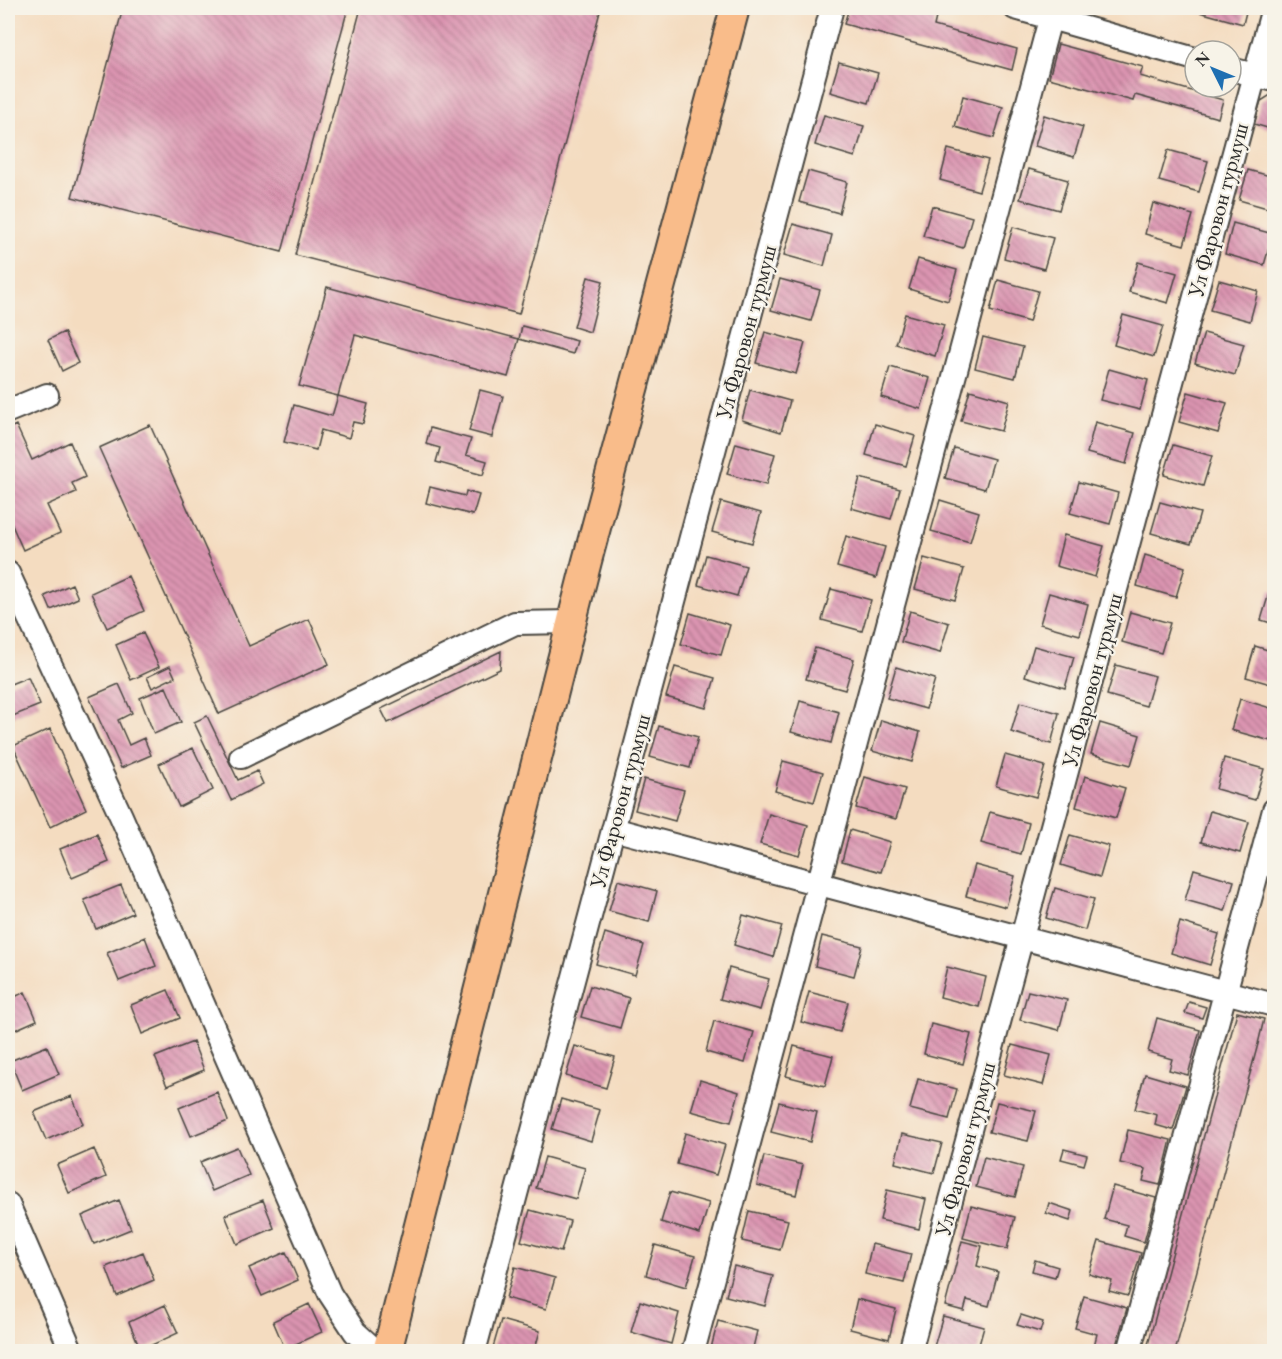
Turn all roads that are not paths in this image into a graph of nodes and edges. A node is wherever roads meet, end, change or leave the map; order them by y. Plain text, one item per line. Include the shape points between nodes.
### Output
1 (735, 8) edge
2 (832, 8) edge
3 (1015, 8) edge
4 (1273, 8) edge
5 (1052, 12) edge
6 (1183, 55) edge
7 (1243, 72) edge
8 (1265, 78) edge
9 (47, 395) dead end
10 (8, 411) edge
11 (8, 573) edge
12 (572, 622) junction
13 (241, 757) dead end
14 (1275, 810) edge
15 (613, 829) junction
16 (819, 884) junction
17 (1022, 938) junction
18 (1226, 992) junction
19 (1275, 1005) edge
20 (8, 1204) edge
21 (72, 1352) edge
22 (377, 1352) edge
23 (387, 1352) edge
24 (474, 1352) edge
25 (693, 1352) edge
26 (910, 1352) edge
27 (1130, 1352) edge

1 - 12 main road
2 - 15 street, Ул Фаровон турмуш
3 - 5 street
4 - 8 street, Ул Фаровон турмуш
5 - 6 street
5 - 16 street
7 - 8 street
8 - 17 street, Ул Фаровон турмуш
9 - 10 street
11 - 22 street via 121,816 330,1294 355,1332
12 - 13 street via 515,623
12 - 23 main road
14 - 18 street
15 - 16 street
15 - 24 street, Ул Фаровон турмуш
16 - 17 street
16 - 25 street
17 - 18 street
17 - 26 street, Ул Фаровон турмуш
18 - 19 street
18 - 27 street
20 - 21 street

